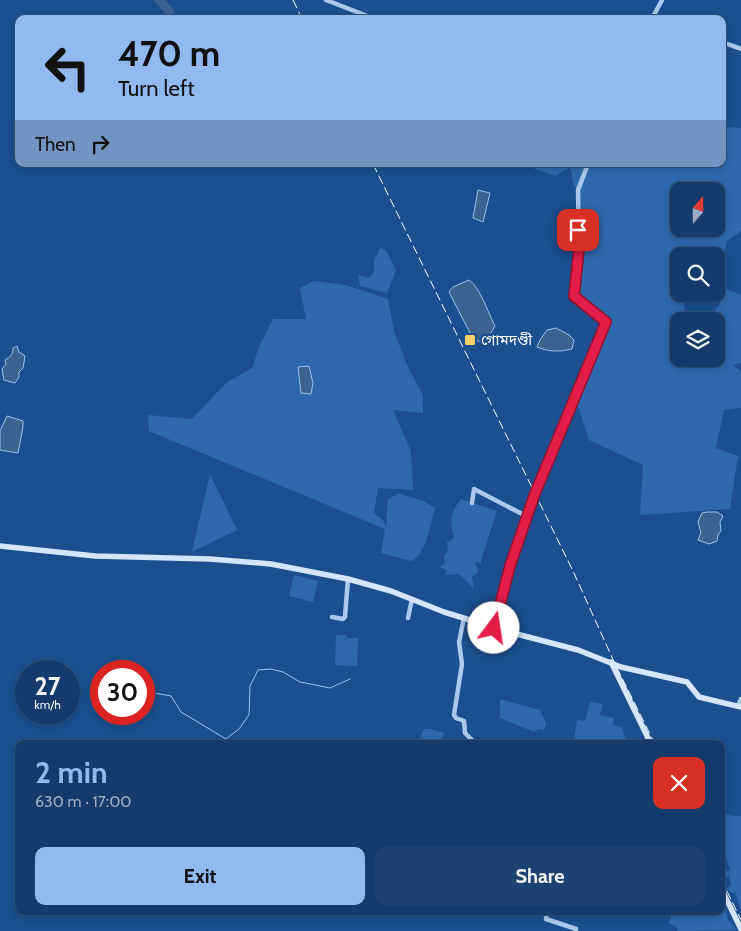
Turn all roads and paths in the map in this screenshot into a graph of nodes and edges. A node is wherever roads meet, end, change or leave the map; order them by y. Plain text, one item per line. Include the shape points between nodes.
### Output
1 (326, 0) edge
2 (662, 0) edge
3 (365, 15) edge
4 (655, 15) edge
5 (726, 43) edge
6 (741, 49) edge
7 (587, 167) edge
8 (472, 503) dead end
9 (528, 516) junction
10 (0, 546) edge
11 (348, 579) junction
12 (412, 600) junction
13 (332, 617) dead end
14 (408, 618) dead end
15 (464, 618) junction
16 (494, 628) junction
17 (611, 662) junction
18 (741, 699) edge
19 (740, 707) edge
20 (472, 740) edge
21 (648, 740) edge
22 (725, 896) edge
23 (546, 915) edge
24 (576, 929) dead end
25 (741, 929) edge

1 - 3 street
2 - 4 street
5 - 6 street
7 - 9 street via 578,190 579,249 574,296 606,322
8 - 9 street via 474,489
9 - 16 street via 510,566
10 - 11 main road via 95,556 271,564
11 - 12 main road
11 - 13 street via 345,617
12 - 14 street
12 - 15 main road
15 - 16 main road
15 - 20 street via 459,642 462,664 454,715 464,721 465,733
16 - 17 main road
17 - 19 main road via 687,682 699,697
17 - 21 main road
18 - 19 street
22 - 25 main road
23 - 24 street via 546,919

